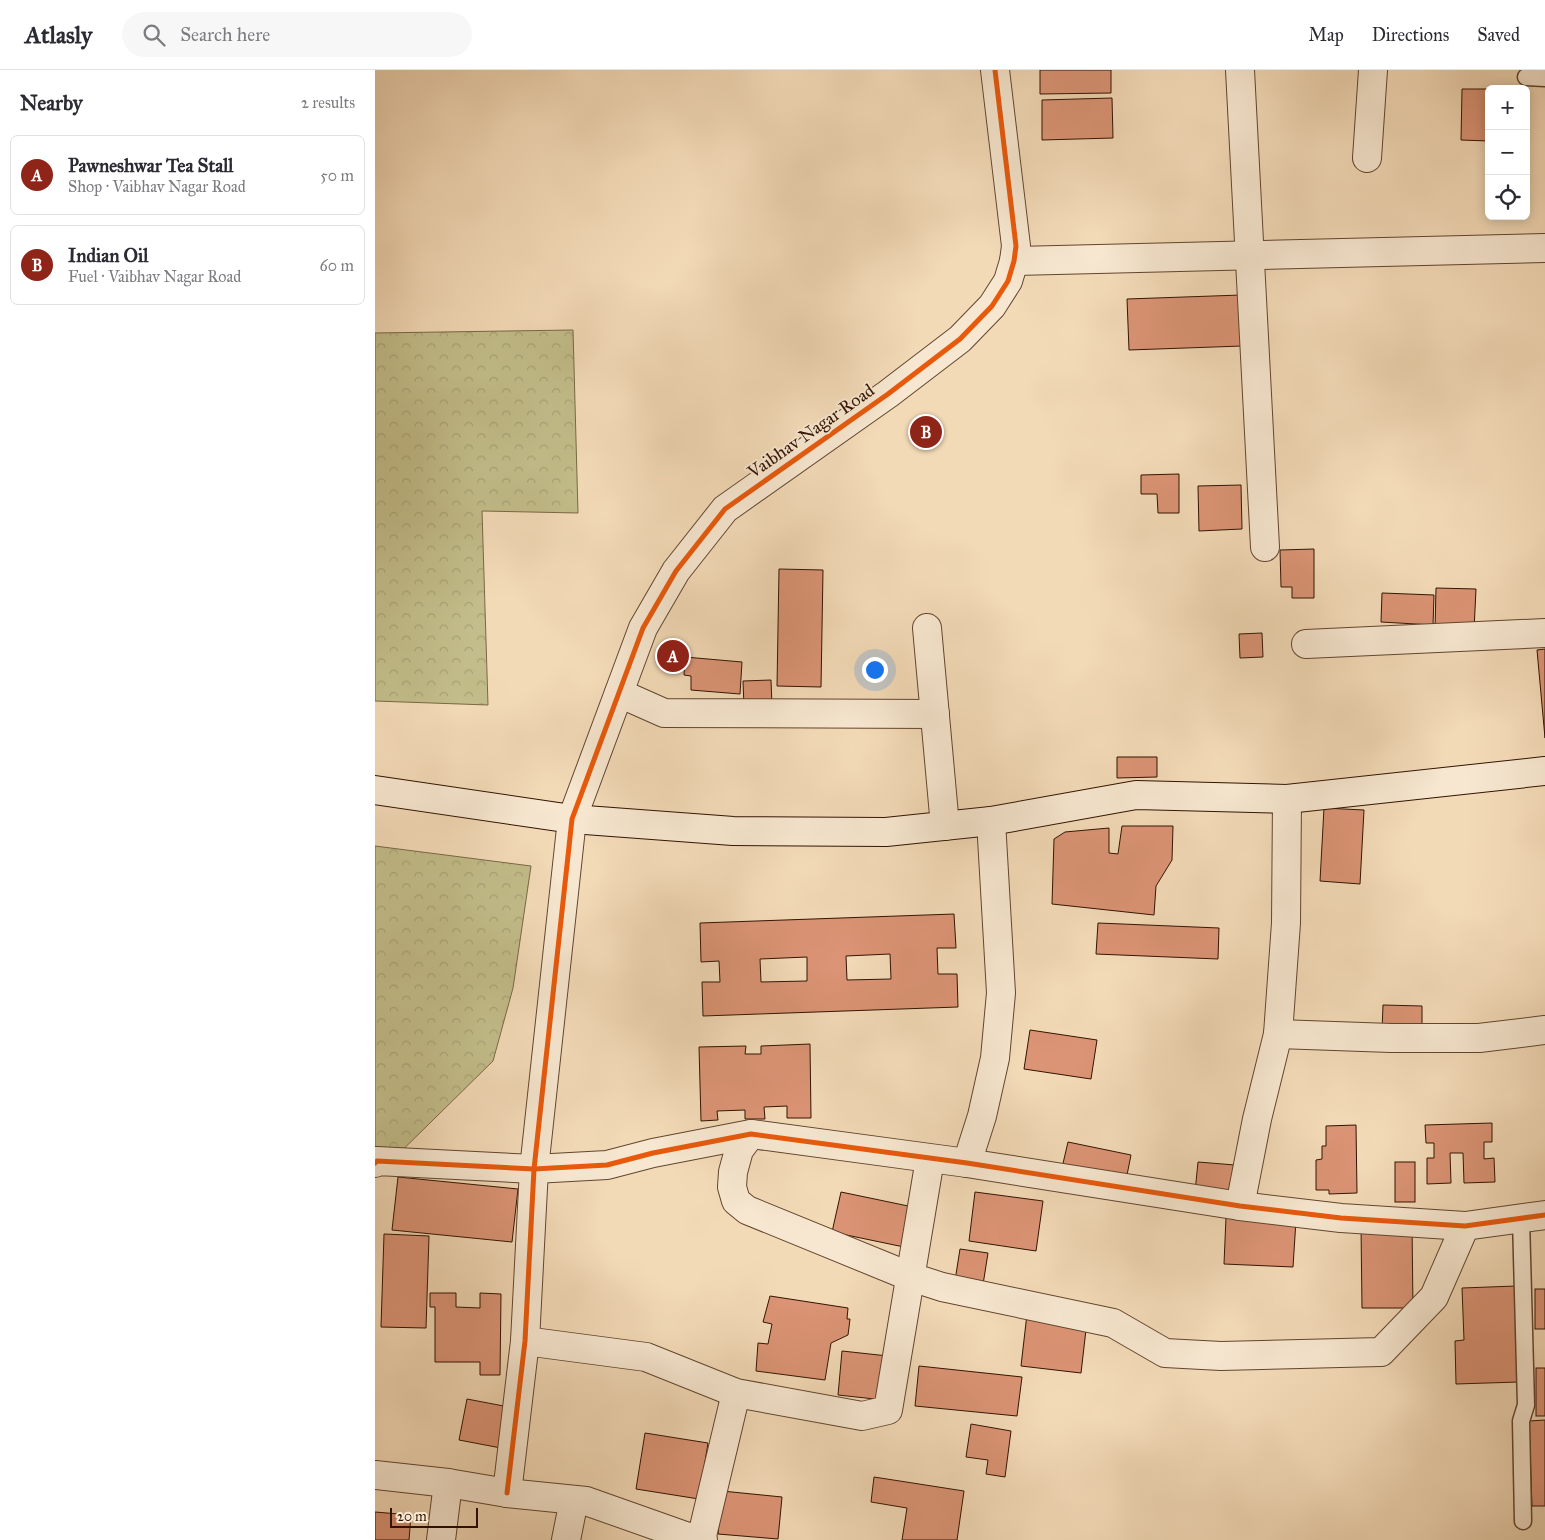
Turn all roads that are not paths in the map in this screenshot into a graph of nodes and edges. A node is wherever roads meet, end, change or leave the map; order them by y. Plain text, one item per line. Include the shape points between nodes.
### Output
1 (995, 70) edge
2 (1240, 70) edge
3 (1373, 70) edge
4 (1526, 77) dead end
5 (1545, 78) edge
6 (1367, 158) dead end
7 (1545, 248) edge
8 (1249, 255) junction
9 (1014, 262) junction
10 (1265, 547) dead end
11 (927, 628) dead end
12 (1545, 633) edge
13 (1306, 644) dead end
14 (619, 693) junction
15 (935, 714) junction
16 (1545, 771) edge
17 (375, 790) edge
18 (1287, 798) junction
19 (573, 819) junction
20 (991, 822) junction
21 (945, 826) junction
22 (1545, 1030) edge
23 (1278, 1034) junction
24 (751, 1134) junction
25 (930, 1159) junction
26 (375, 1163) edge
27 (967, 1163) junction
28 (534, 1169) junction
29 (1240, 1206) junction
30 (1533, 1217) edge
31 (1465, 1226) junction
32 (911, 1277) junction
33 (525, 1340) junction
34 (736, 1392) junction
35 (375, 1475) edge
36 (448, 1483) junction
37 (507, 1494) junction
38 (574, 1500) junction
39 (1523, 1521) dead end
40 (693, 1539) edge
41 (441, 1540) edge
42 (567, 1540) edge

1 - 9 street, Vaibhav Nagar Road via 1016,246
2 - 8 street
3 - 6 street
4 - 5 lane
7 - 8 street
8 - 9 street
8 - 10 street
9 - 14 street, Vaibhav Nagar Road via 1008,281 992,306 960,339 889,394 725,509 676,571 643,628
11 - 15 street
12 - 13 street
14 - 15 street via 664,713
14 - 19 street, Vaibhav Nagar Road
15 - 21 street
16 - 18 street
17 - 19 street
18 - 20 street via 1136,794
18 - 23 street via 1286,923
19 - 21 street via 733,832 886,832
19 - 28 street, Vaibhav Nagar Road
20 - 21 street
20 - 27 street via 1001,993 995,1058
22 - 23 street via 1479,1038
23 - 29 street
24 - 25 street
24 - 28 street via 607,1165
24 - 32 street via 739,1150 733,1172 732,1187 736,1201 747,1210
25 - 27 street
25 - 32 street
26 - 28 street
27 - 29 street
28 - 33 street, Vaibhav Nagar Road
29 - 31 street via 1341,1218
30 - 31 street
30 - 39 lane via 1526,1405 1521,1421
31 - 32 street via 1434,1297 1381,1352 1221,1356 1165,1353 1113,1323 943,1288
32 - 34 street via 888,1410 863,1416
33 - 34 street via 646,1357
33 - 37 street, Vaibhav Nagar Road
34 - 40 street
35 - 36 street
36 - 37 street
36 - 41 street
37 - 38 street
38 - 40 street
38 - 42 street

